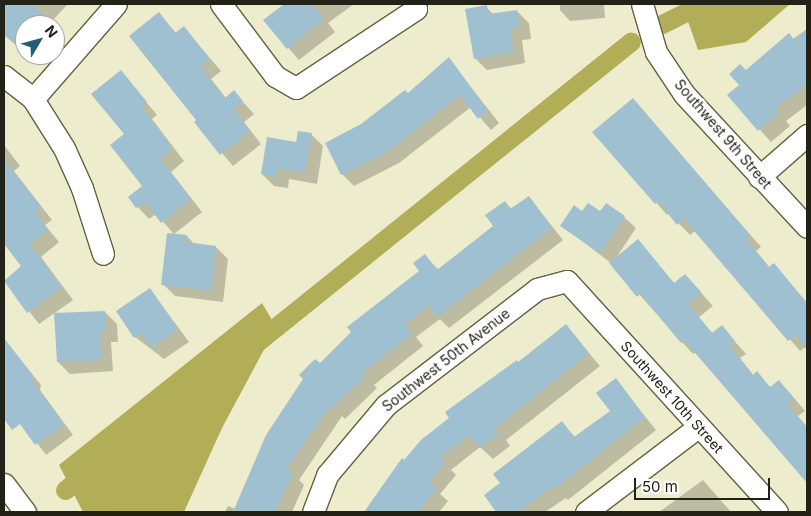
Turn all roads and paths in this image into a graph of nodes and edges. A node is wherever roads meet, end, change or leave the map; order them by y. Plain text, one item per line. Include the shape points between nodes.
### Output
1 (116, 4) edge
2 (221, 4) edge
3 (642, 4) edge
4 (416, 9) dead end
5 (4, 76) edge
6 (33, 99) junction
7 (807, 135) edge
8 (759, 177) junction
9 (807, 227) edge
10 (103, 254) dead end
11 (567, 280) joint
12 (698, 427) junction
13 (4, 484) edge
14 (24, 512) edge
15 (313, 512) edge
16 (586, 512) edge
17 (777, 512) edge

1 - 6 street
2 - 4 street via 275,76 296,88
3 - 8 street, Southwest 9th Street via 656,52 684,94
5 - 6 street
6 - 10 street via 64,148 82,188
7 - 8 street
8 - 9 street, Southwest 9th Street
11 - 12 street, Southwest 10th Street
11 - 15 street, Southwest 50th Avenue via 536,289 386,405 327,474
12 - 16 street
12 - 17 street, Southwest 10th Street
13 - 14 street

